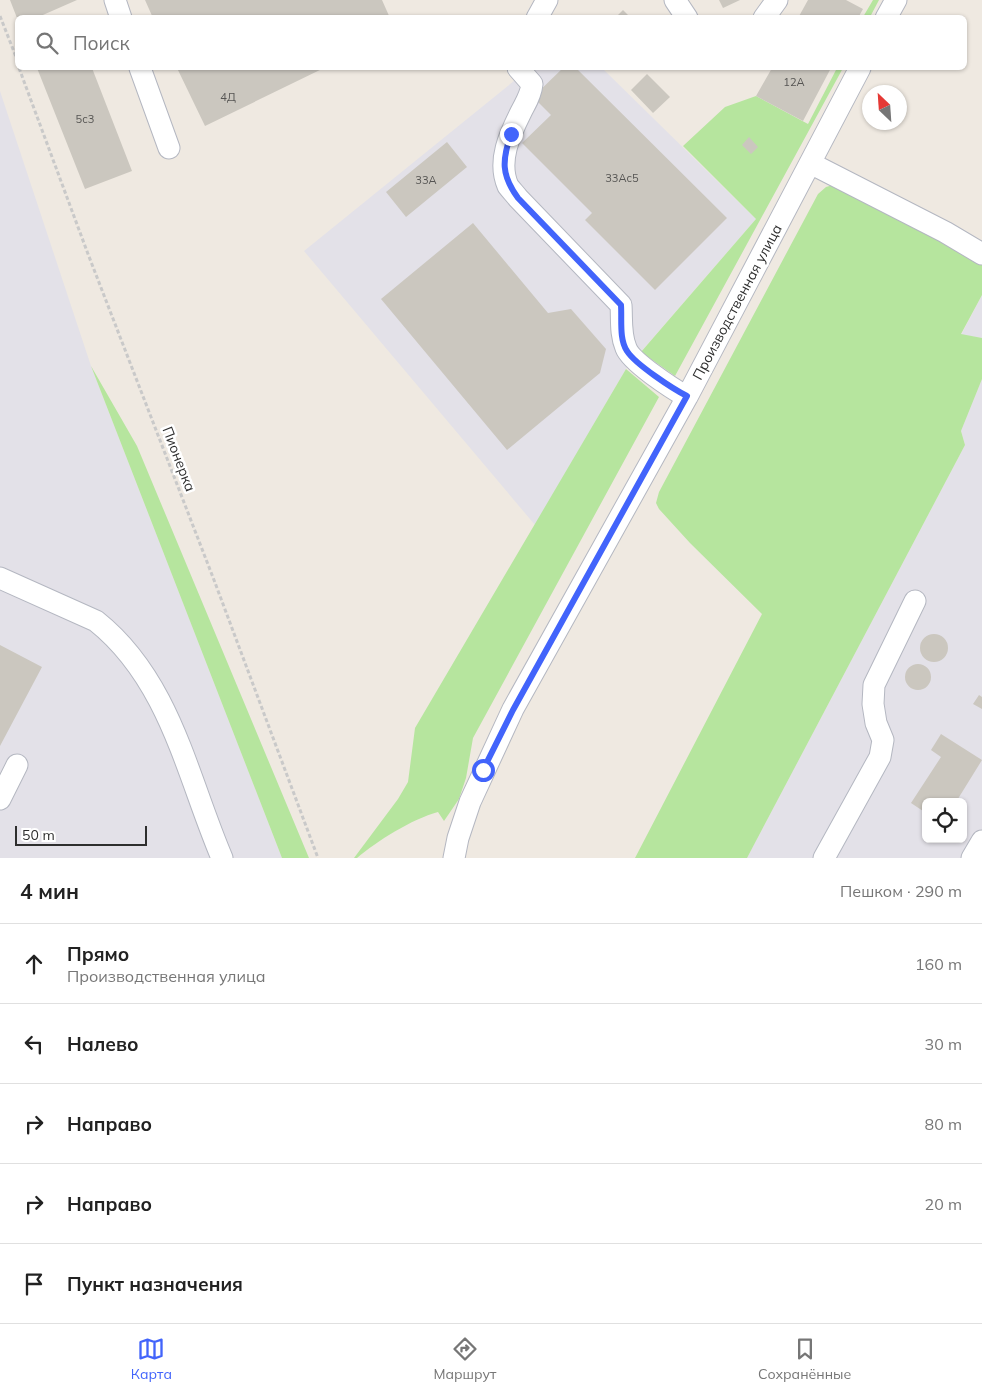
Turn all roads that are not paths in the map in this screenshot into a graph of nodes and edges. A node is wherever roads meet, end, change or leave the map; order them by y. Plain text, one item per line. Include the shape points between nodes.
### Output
1 (115, 0) edge
2 (547, 0) edge
3 (675, 0) edge
4 (777, 0) edge
5 (896, 0) edge
6 (120, 15) edge
7 (539, 15) edge
8 (685, 15) edge
9 (766, 15) edge
10 (888, 15) edge
11 (141, 70) edge
12 (520, 70) edge
13 (859, 70) edge
14 (169, 148) dead end
15 (810, 163) junction
16 (982, 254) edge
17 (687, 396) junction
18 (0, 578) edge
19 (915, 601) dead end
20 (17, 765) dead end
21 (0, 799) edge
22 (982, 841) edge
23 (222, 858) edge
24 (454, 858) edge
25 (824, 858) edge
26 (972, 858) edge

1 - 6 street
2 - 7 street
3 - 8 street
4 - 9 street
5 - 10 street
11 - 14 street
12 - 17 street via 532,84 532,93 505,152 508,186 621,305 622,336 627,351 641,365
13 - 15 street, Производственная улица
15 - 16 street
15 - 17 street, Производственная улица
17 - 24 street, Производственная улица via 513,710 470,802
18 - 23 street via 96,621 136,662 174,728
19 - 25 street via 874,685 876,723 883,740 880,757
20 - 21 street
22 - 26 street

